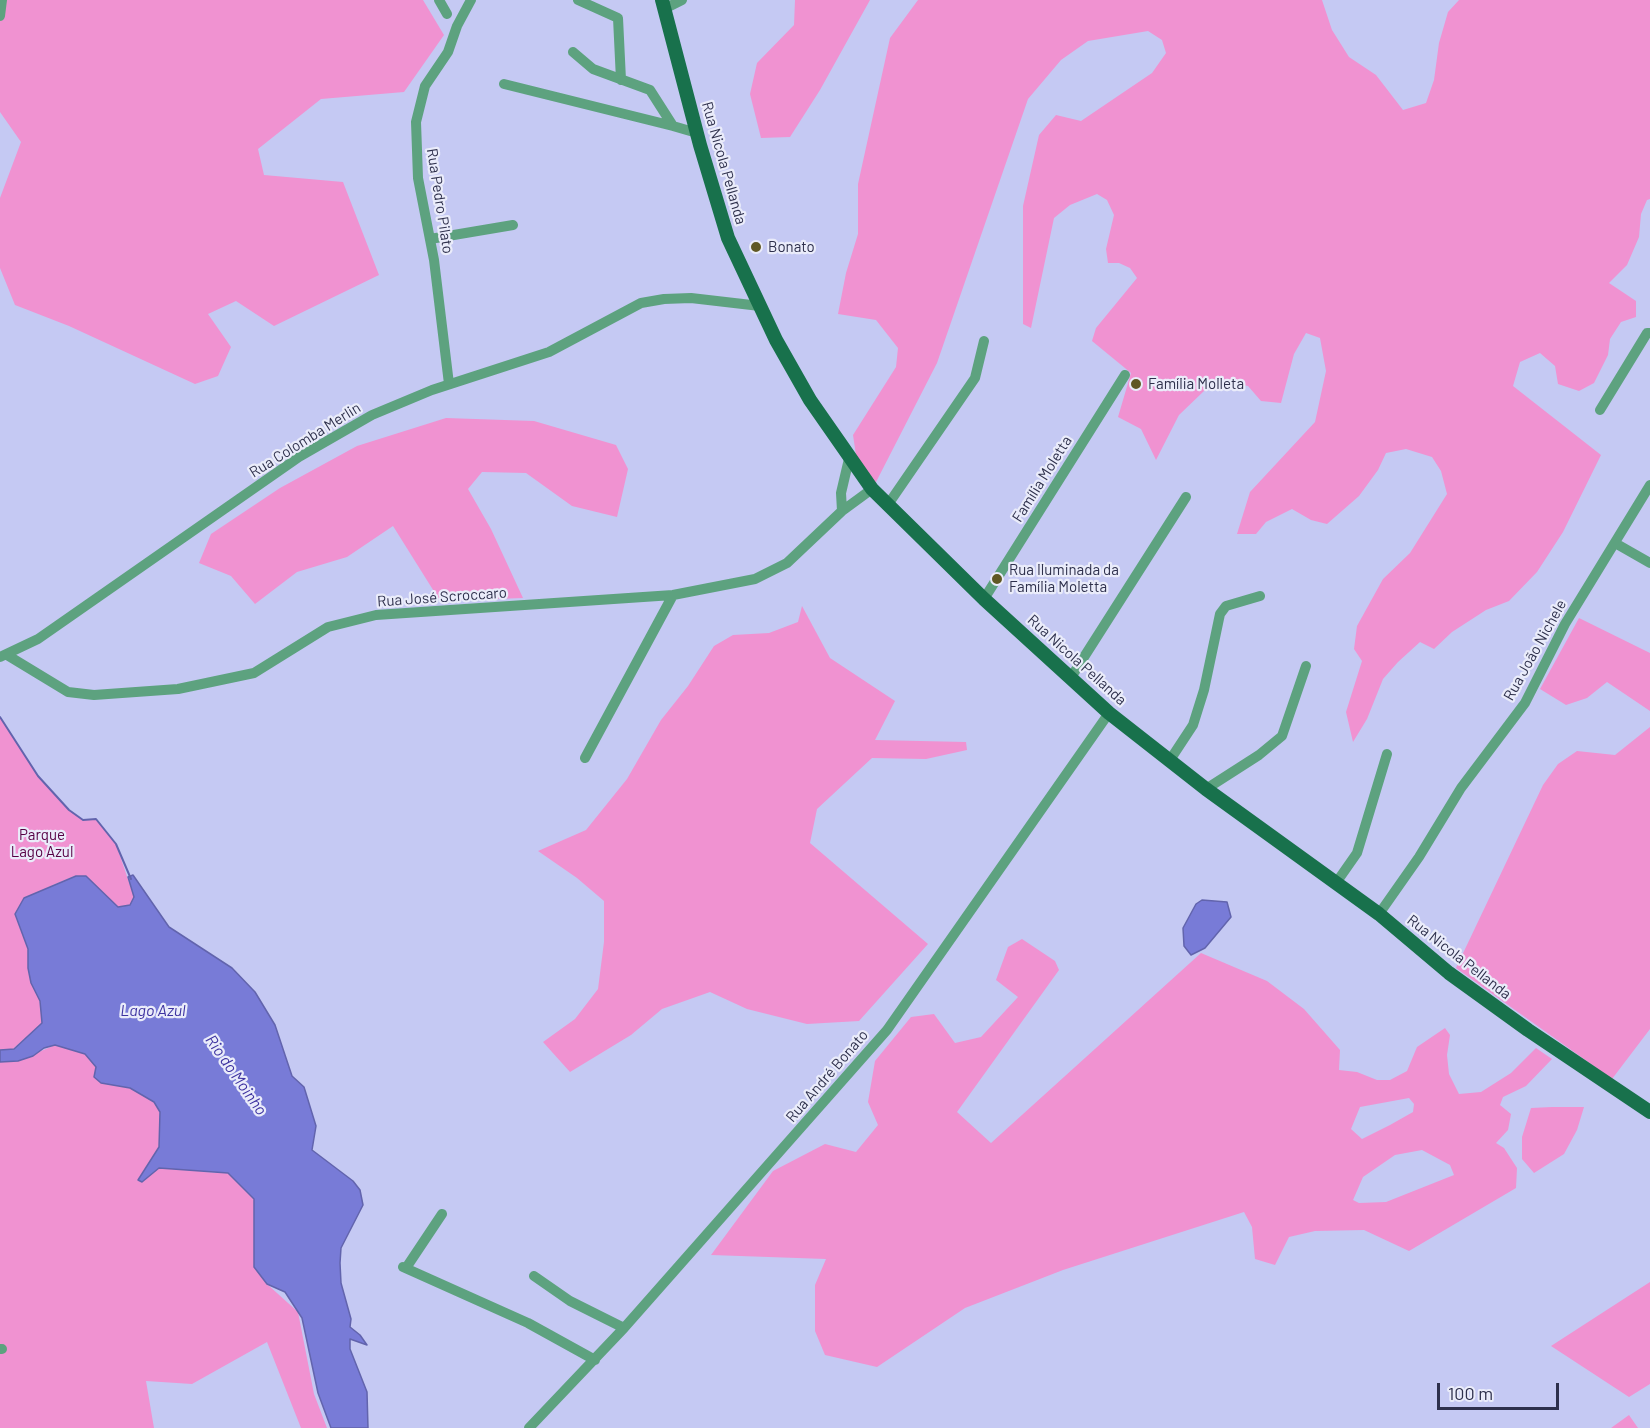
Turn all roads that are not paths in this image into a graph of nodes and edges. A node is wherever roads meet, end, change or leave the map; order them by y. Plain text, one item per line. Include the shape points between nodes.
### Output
1 (2, 0) edge
2 (439, 0) edge
3 (471, 0) edge
4 (578, 0) edge
5 (682, 0) edge
6 (663, 4) edge
7 (447, 14) dead end
8 (0, 16) edge
9 (573, 52) dead end
10 (621, 80) junction
11 (504, 84) dead end
12 (674, 126) junction
13 (697, 133) junction
14 (513, 225) dead end
15 (430, 239) junction
16 (760, 306) junction
17 (1650, 333) edge
18 (984, 341) dead end
19 (1125, 375) dead end
20 (449, 384) junction
21 (1600, 410) dead end
22 (849, 459) junction
23 (1650, 485) edge
24 (872, 489) junction
25 (1186, 497) dead end
26 (887, 506) junction
27 (842, 511) junction
28 (1615, 543) junction
29 (1650, 563) edge
30 (673, 595) junction
31 (1260, 596) dead end
32 (984, 599) junction
33 (4, 656) edge
34 (1306, 666) dead end
35 (1070, 678) junction
36 (1110, 713) junction
37 (1387, 754) dead end
38 (585, 758) dead end
39 (1170, 760) junction
40 (1206, 789) junction
41 (1336, 883) junction
42 (1379, 914) junction
43 (1650, 1112) edge
44 (442, 1214) dead end
45 (534, 1276) dead end
46 (624, 1328) junction
47 (595, 1360) junction
48 (529, 1428) edge

1 - 8 street
2 - 7 street
3 - 15 street, Rua Pedro Pilato via 419,104 417,167
4 - 10 street via 618,18
5 - 6 street
6 - 13 main road, Rua Nicola Pellanda
9 - 10 street via 593,69
10 - 12 street via 650,90
11 - 12 street
12 - 13 street
13 - 16 main road, Rua Nicola Pellanda via 728,238
14 - 15 street
15 - 20 street, Rua Pedro Pilato
16 - 20 street, Rua Colomba Merlin via 691,298 651,300 554,349
16 - 22 main road, Rua Nicola Pellanda via 810,400
17 - 21 street
18 - 26 street via 975,378
19 - 32 street, Família Moletta
20 - 33 street, Rua Colomba Merlin via 372,415 316,446 38,639
22 - 24 main road, Rua Nicola Pellanda
22 - 27 street
23 - 28 street, Rua João Nichele
24 - 26 main road, Rua Nicola Pellanda
24 - 27 street, Rua José Scroccaro
25 - 35 street
26 - 32 main road, Rua Nicola Pellanda
27 - 30 street, Rua José Scroccaro via 787,562 755,579
28 - 29 street
28 - 42 street, Rua João Nichele via 1565,624 1525,703 1461,788
30 - 33 street, Rua José Scroccaro via 376,615 328,627 254,673 178,689 94,695 68,692
30 - 38 street
31 - 39 street via 1226,606 1220,615 1192,725
32 - 35 main road, Rua Nicola Pellanda
34 - 40 street via 1282,736
35 - 36 main road, Rua Nicola Pellanda
36 - 39 main road, Rua Nicola Pellanda
36 - 46 street, Rua André Bonato via 887,1030
37 - 41 street via 1357,853
39 - 40 main road, Rua Nicola Pellanda
40 - 41 main road, Rua Nicola Pellanda
41 - 42 main road, Rua Nicola Pellanda
42 - 43 main road, Rua Nicola Pellanda via 1457,979
44 - 47 street via 405,1268 528,1323
45 - 46 street via 570,1301
46 - 47 street, Rua André Bonato
47 - 48 street, Rua André Bonato

